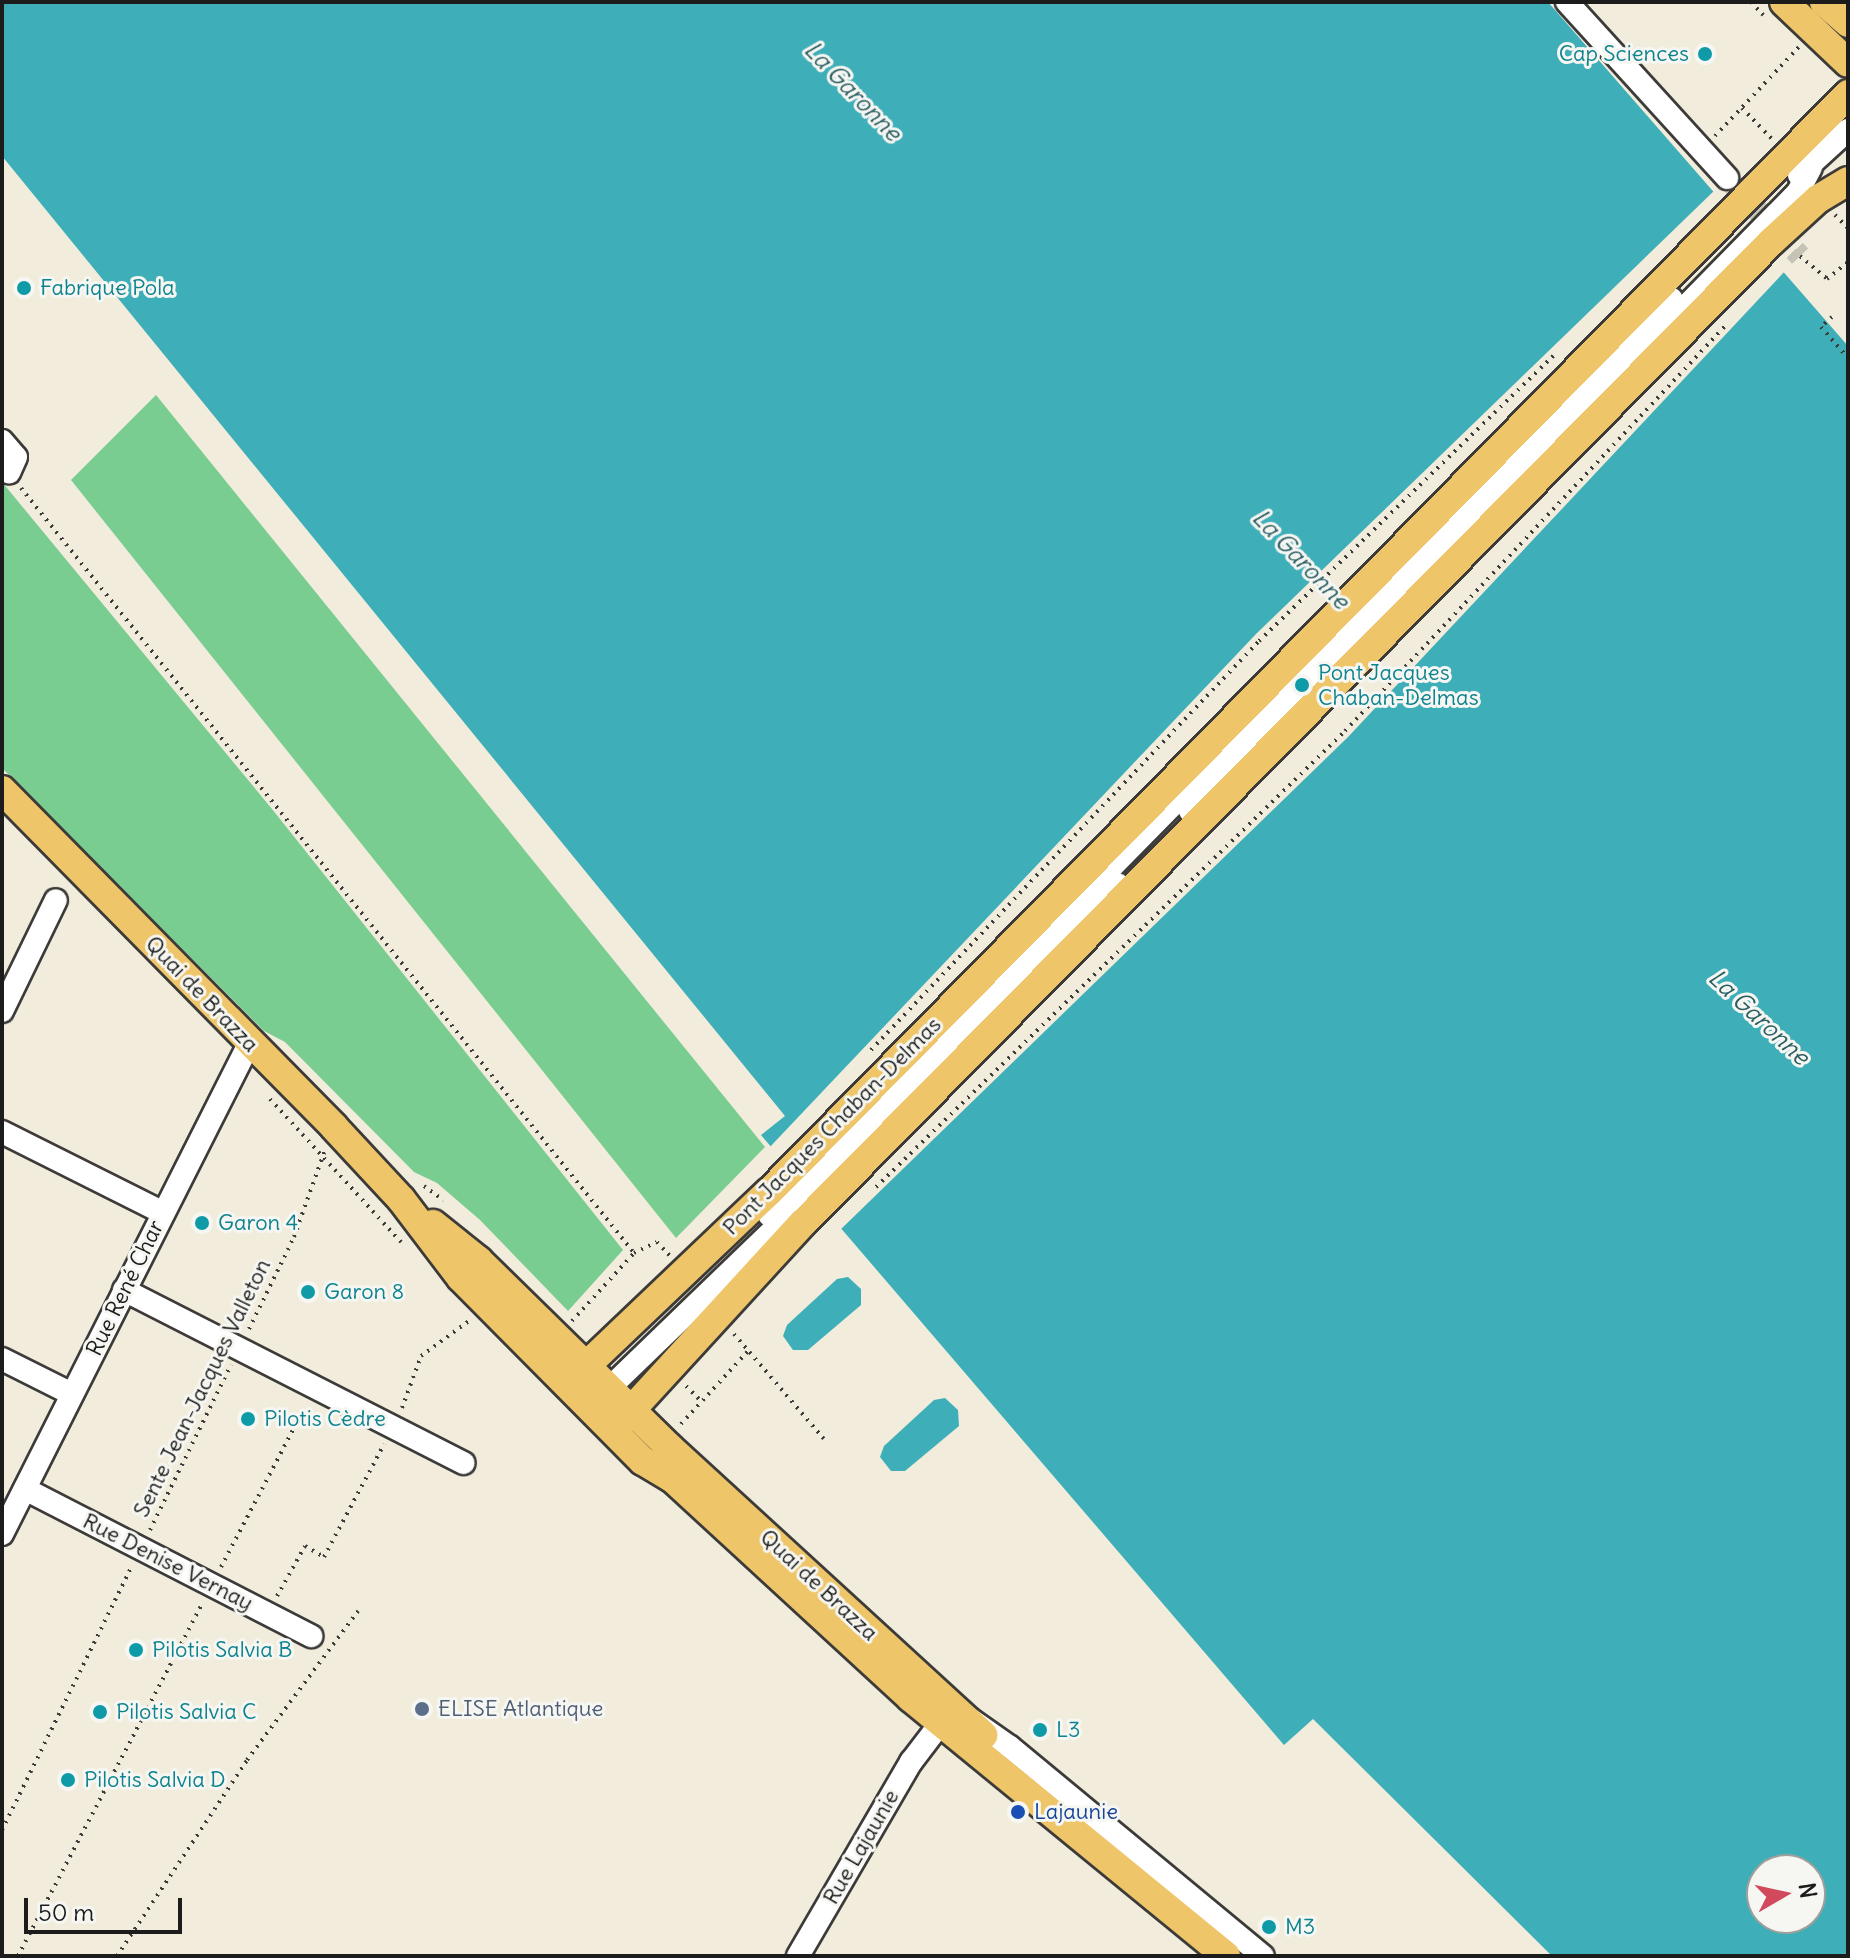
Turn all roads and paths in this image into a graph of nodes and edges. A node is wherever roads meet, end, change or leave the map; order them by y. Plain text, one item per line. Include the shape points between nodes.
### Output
1 (1567, 2) edge
2 (1784, 2) edge
3 (1824, 2) edge
4 (1848, 23) edge
5 (1796, 50) dead end
6 (1848, 63) edge
7 (1848, 94) edge
8 (1742, 108) junction
9 (1848, 130) edge
10 (1774, 141) dead end
11 (1702, 150) junction
12 (1848, 165) edge
13 (1727, 178) tunnel mouth
14 (1848, 181) edge
15 (1826, 206) junction
16 (1756, 225) junction
17 (1848, 228) edge
18 (1800, 256) tunnel mouth
19 (1848, 262) edge
20 (1734, 317) dead end
21 (1832, 317) dead end
22 (1848, 358) edge
23 (2, 441) edge
24 (9, 473) joint
25 (1393, 508) dead end
26 (2, 790) edge
27 (56, 900) dead end
28 (2, 1011) edge
29 (250, 1042) junction
30 (862, 1059) dead end
31 (334, 1127) junction
32 (2, 1132) edge
33 (866, 1197) dead end
34 (786, 1207) junction
35 (162, 1212) junction
36 (666, 1252) dead end
37 (634, 1253) junction
38 (124, 1290) junction
39 (474, 1318) dead end
40 (570, 1323) dead end
41 (738, 1337) dead end
42 (239, 1348) junction
43 (750, 1349) junction
44 (2, 1359) edge
45 (576, 1375) junction
46 (315, 1387) junction
47 (676, 1392) dead end
48 (72, 1394) junction
49 (599, 1397) junction
50 (702, 1402) junction
51 (674, 1415) dead end
52 (622, 1420) junction
53 (394, 1427) junction
54 (824, 1439) dead end
55 (464, 1463) dead end
56 (25, 1489) junction
57 (2, 1534) edge
58 (141, 1548) junction
59 (212, 1584) junction
60 (358, 1611) dead end
61 (268, 1612) junction
62 (311, 1636) dead end
63 (938, 1724) junction
64 (2, 1830) edge
65 (18, 1956) edge
66 (117, 1956) edge
67 (798, 1956) edge
68 (1209, 1956) edge
69 (1226, 1956) edge
70 (1249, 1956) edge
71 (1263, 1956) edge

1 - 11 street
2 - 6 main road
3 - 4 main road
5 - 8 path
7 - 16 main road, Pont Jacques Chaban-Delmas
8 - 10 path
8 - 11 path
9 - 16 street via 1811,168 1788,181
11 - 13 street
12 - 15 main road
14 - 15 main road, Pont Jacques Chaban-Delmas
15 - 16 main road, Pont Jacques Chaban-Delmas
15 - 17 path
16 - 34 main road, Pont Jacques Chaban-Delmas
16 - 34 main road, Pont Jacques Chaban-Delmas
18 - 19 path via 1827,279
20 - 33 path via 1345,731
21 - 22 path via 1821,327
23 - 24 street via 16,457
24 - 37 path
25 - 30 path via 1259,641
26 - 29 main road, Quai de Brazza
27 - 28 street
29 - 31 main road, Quai de Brazza
29 - 35 street, Rue René Char
31 - 42 path, Sente Jean-Jacques Valleton via 294,1237
31 - 45 main road, Quai de Brazza via 401,1199 461,1278
32 - 35 street
34 - 45 main road, Pont Jacques Chaban-Delmas
34 - 49 street
34 - 52 main road, Pont Jacques Chaban-Delmas
35 - 38 street, Rue René Char
36 - 37 path via 657,1242
37 - 40 path
38 - 42 street
38 - 48 street, Rue René Char
39 - 53 path via 421,1356
41 - 43 path
42 - 46 street
42 - 58 path, Sente Jean-Jacques Valleton
43 - 50 path
43 - 54 path
44 - 48 street
45 - 49 main road, Quai de Brazza
46 - 53 street
46 - 59 path
47 - 50 path via 684,1384
48 - 56 street, Rue René Char
49 - 52 main road, Quai de Brazza
50 - 51 path via 680,1424
52 - 63 main road, Quai de Brazza
52 - 63 main road, Quai de Brazza via 643,1461 673,1479
53 - 55 street
53 - 61 path via 324,1557 305,1546
56 - 57 street, Rue René Char
56 - 58 street, Rue Denise Vernay
58 - 59 street, Rue Denise Vernay
58 - 64 path, Sente Jean-Jacques Valleton
59 - 61 street, Rue Denise Vernay
59 - 65 path
60 - 66 path via 247,1760
61 - 62 street, Rue Denise Vernay
63 - 67 street, Rue Lajaunie
63 - 68 street
63 - 69 main road, Quai de Brazza
63 - 70 main road, Quai de Brazza via 1004,1756
63 - 71 street

